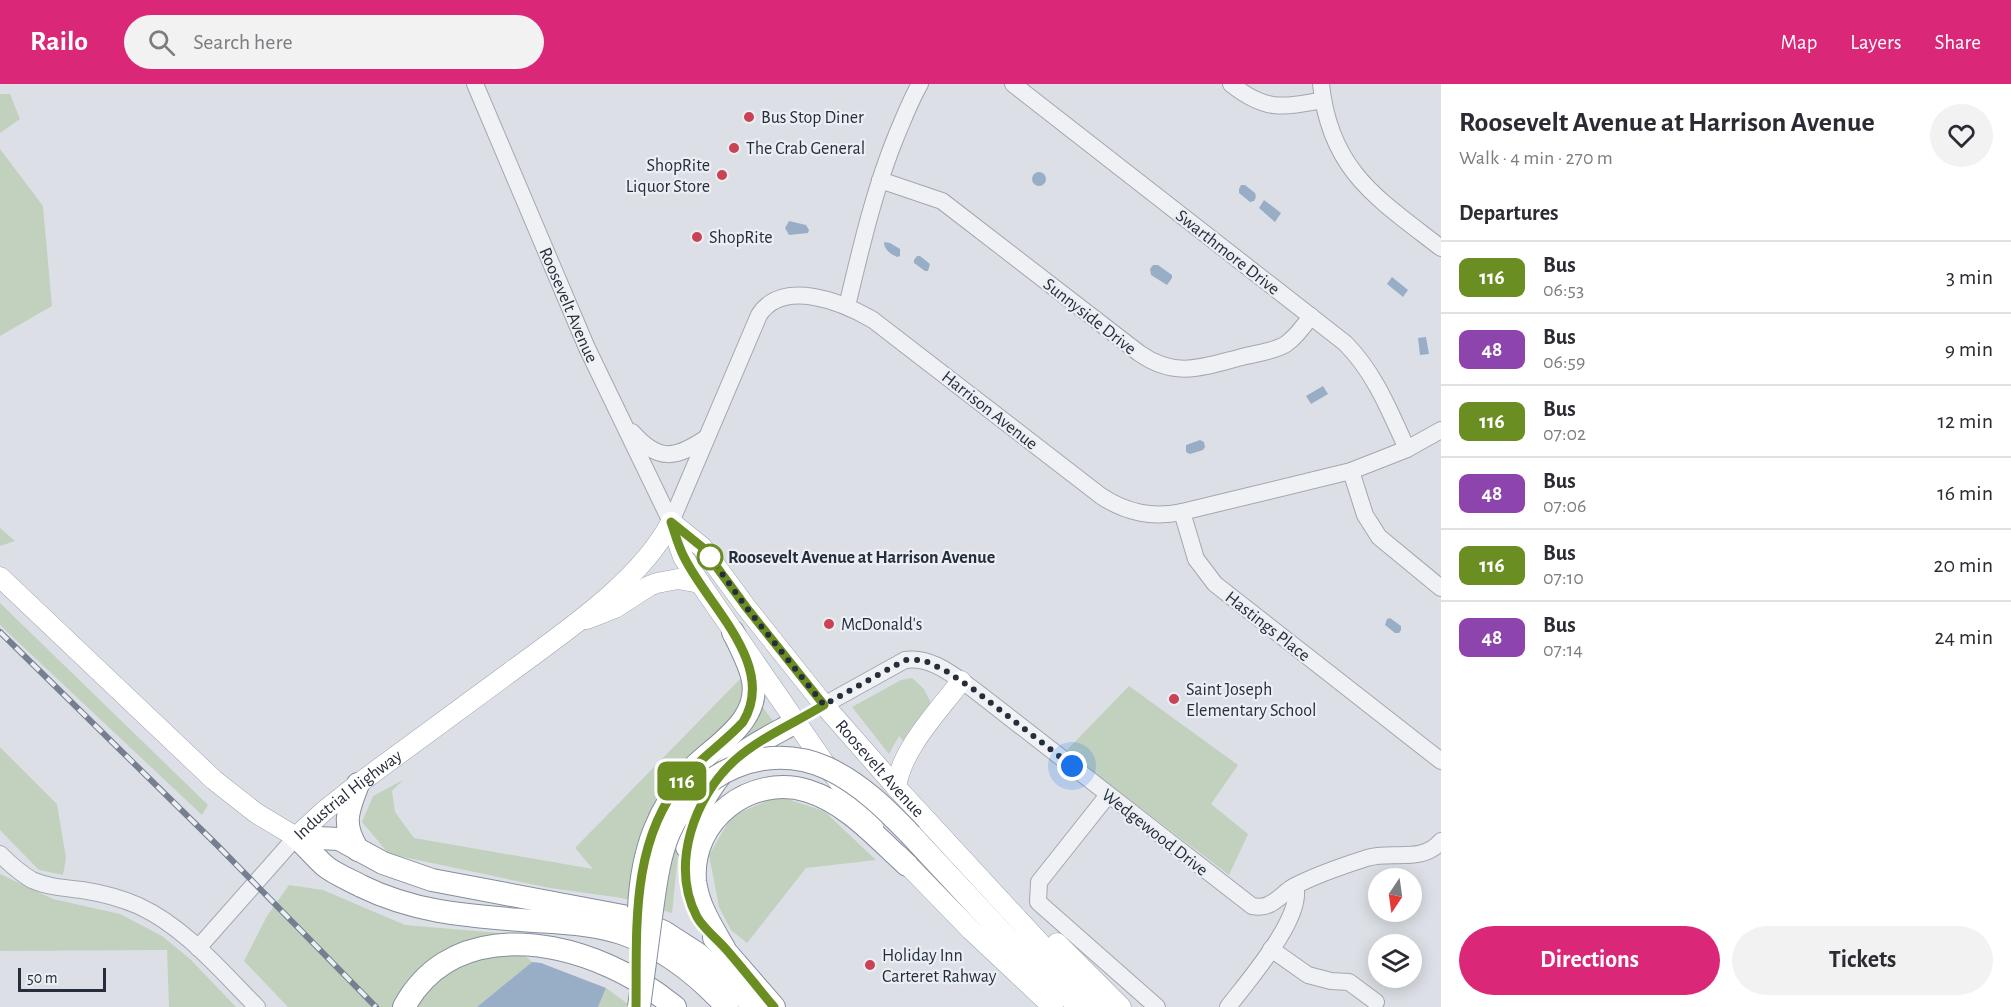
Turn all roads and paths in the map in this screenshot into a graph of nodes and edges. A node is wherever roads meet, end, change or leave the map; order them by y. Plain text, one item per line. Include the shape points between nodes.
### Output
1 (475, 84) edge
2 (920, 84) edge
3 (1013, 84) edge
4 (1231, 84) edge
5 (1322, 92) edge
6 (880, 180) junction
7 (1441, 248) edge
8 (847, 306) junction
9 (1311, 316) junction
10 (617, 414) junction
11 (1441, 430) edge
12 (706, 438) junction
13 (1407, 449) junction
14 (1351, 471) junction
15 (1182, 512) junction
16 (671, 522) junction
17 (0, 577) edge
18 (700, 584) junction
19 (1441, 588) edge
20 (576, 623) junction
21 (733, 632) junction
22 (961, 681) junction
23 (824, 705) junction
24 (796, 722) junction
25 (1441, 760) edge
26 (358, 784) junction
27 (896, 787) junction
28 (1108, 795) junction
29 (296, 837) junction
30 (1441, 841) edge
31 (358, 850) junction
32 (0, 854) edge
33 (907, 865) junction
34 (980, 878) junction
35 (1295, 886) junction
36 (198, 948) junction
37 (724, 948) junction
38 (1271, 949) junction
39 (1376, 1002) dead end
40 (257, 1007) edge
41 (404, 1007) edge
42 (638, 1007) edge
43 (675, 1007) edge
44 (727, 1007) edge
45 (755, 1007) edge
46 (774, 1007) edge
47 (1053, 1007) edge
48 (1080, 1007) edge
49 (1099, 1007) edge
50 (1121, 1007) edge
51 (1157, 1007) edge
52 (1228, 1007) edge

1 - 10 street, Roosevelt Avenue
2 - 6 street
3 - 9 street, Swarthmore Drive
4 - 5 street via 1250,98 1272,106 1299,105
5 - 7 street via 1338,146 1362,184
6 - 8 street
6 - 9 street, Sunnyside Drive via 942,201 1138,353 1160,365 1194,369 1273,349 1293,339
8 - 12 street, Harrison Avenue via 788,295 765,306
8 - 15 street, Harrison Avenue via 873,320 1112,503 1145,514
9 - 13 street, Swarthmore Drive via 1365,365
10 - 12 street via 644,445 656,452 670,455 687,451
10 - 16 street, Roosevelt Avenue
11 - 13 street, Harrison Avenue
12 - 16 street, Harrison Avenue
13 - 14 street, Harrison Avenue
14 - 15 street, Harrison Avenue
14 - 19 street via 1365,515 1379,537
15 - 25 street, Hastings Place via 1197,559 1215,584
16 - 18 main road, Roosevelt Avenue via 683,557
16 - 20 main road, Industrial Highway via 640,566
16 - 23 main road, Roosevelt Avenue via 702,547
17 - 29 main road, Industrial Highway via 214,780 256,813
18 - 20 main road via 678,579 657,583 615,608
18 - 21 main road, Roosevelt Avenue
20 - 26 main road, Industrial Highway
21 - 24 main road, Roosevelt Avenue
21 - 42 highway, bridge via 752,677 751,705 743,722 673,792 658,818 643,863 639,897
22 - 23 street, Wedgewood Drive via 930,662 905,660
22 - 27 main road via 906,757
22 - 28 street, Wedgewood Drive
23 - 24 main road
23 - 27 main road, Roosevelt Avenue
24 - 33 main road, Roosevelt Avenue via 848,795
24 - 37 highway via 747,750 730,765 705,799 690,833 685,862 690,902 703,927
26 - 29 main road, Industrial Highway
26 - 31 highway via 346,817
27 - 34 main road, Roosevelt Avenue
28 - 35 street, Wedgewood Drive via 1252,906 1270,904
28 - 51 street via 1039,882 1038,902
29 - 31 highway via 339,839
29 - 36 street
29 - 44 highway via 326,867 406,905 447,913 584,925 640,941 688,970
30 - 35 street, Wedgewood Drive via 1427,852 1369,857
31 - 45 highway via 383,864 432,880 593,909 645,923 698,954
32 - 36 street via 34,880 110,896 140,907 170,924
33 - 37 highway via 847,813 810,791 772,787 746,795 725,808 710,825 696,859 695,883 700,902
33 - 47 main road, Roosevelt Avenue
34 - 49 main road, Roosevelt Avenue
34 - 50 main road via 1015,903
35 - 38 street via 1296,906
36 - 40 street
37 - 46 highway
38 - 39 street via 1308,975 1349,982
38 - 52 street
41 - 43 highway via 420,984 449,960 487,946 518,944 562,950 600,962 628,975
42 - 48 highway, bridge via 656,882 663,848 673,825 703,785 746,762 770,758 813,763 863,790

